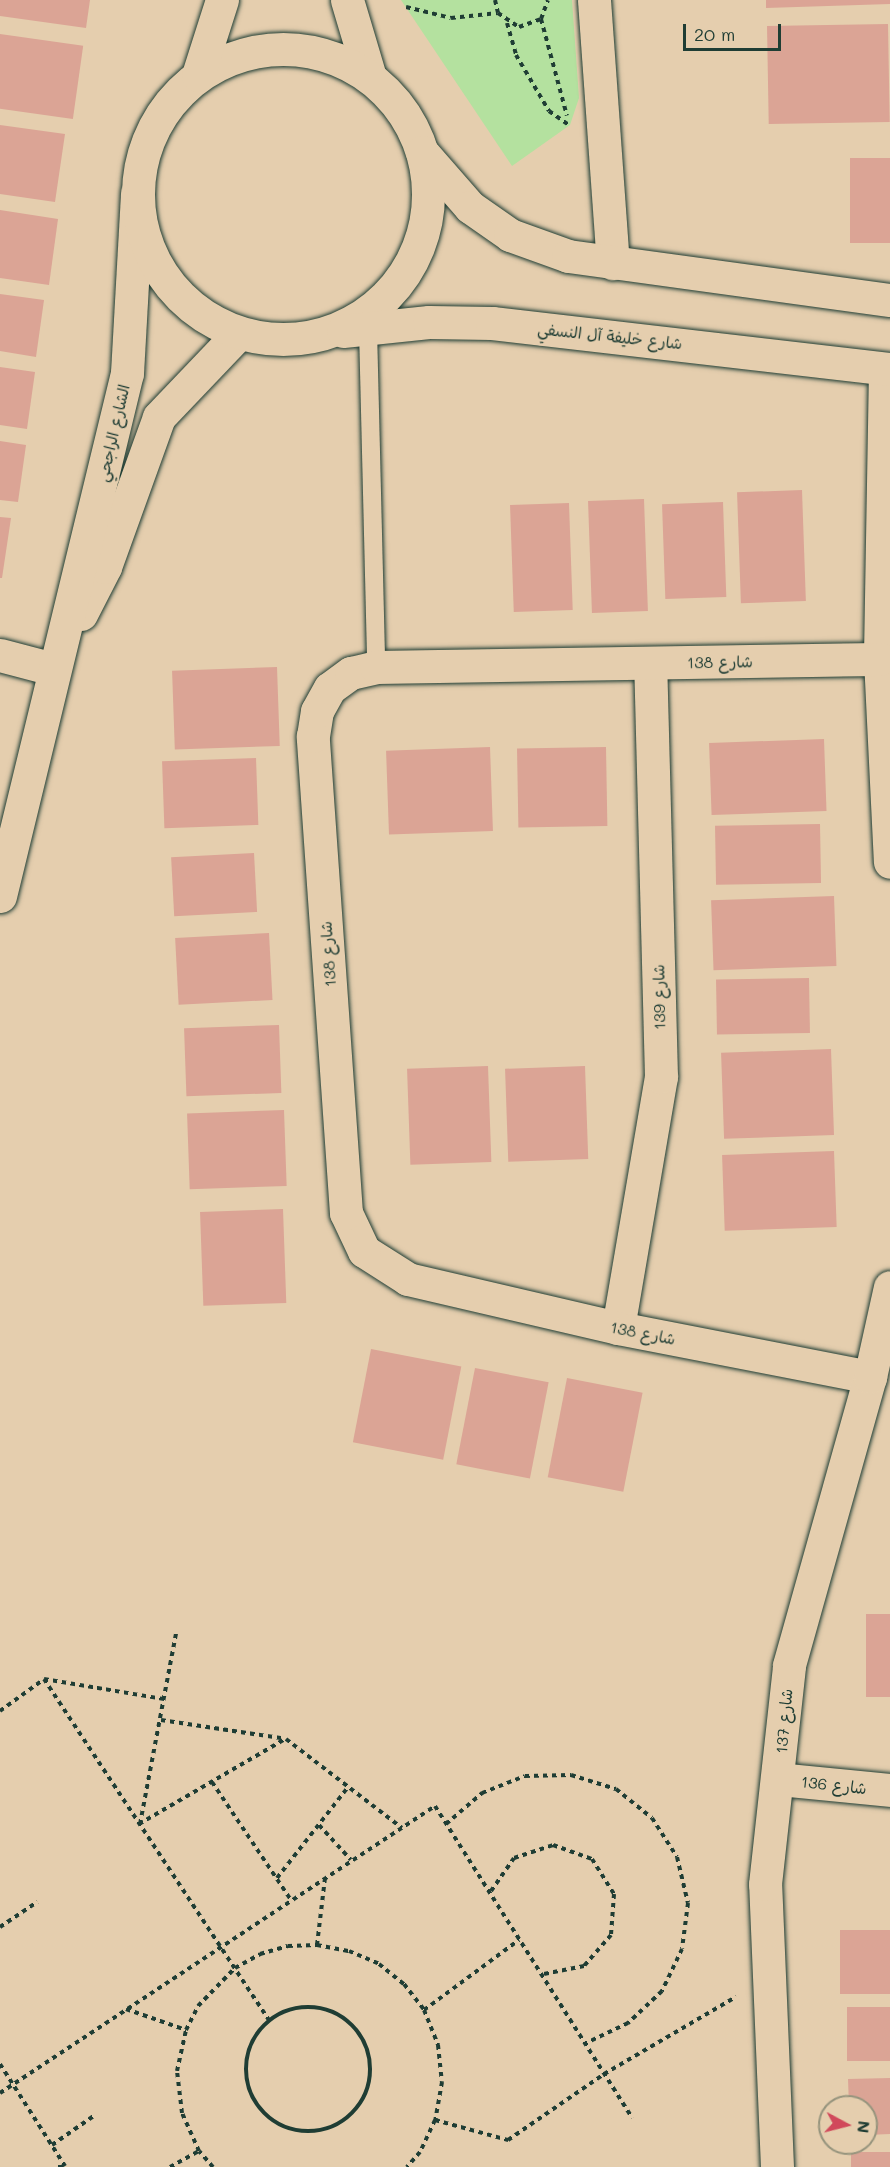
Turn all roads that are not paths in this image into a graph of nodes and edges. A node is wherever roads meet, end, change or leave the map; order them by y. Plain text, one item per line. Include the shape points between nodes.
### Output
1 (222, 0) edge
2 (347, 0) edge
3 (594, 0) edge
4 (198, 75) junction
5 (370, 77) junction
6 (422, 152) junction
7 (137, 193) junction
8 (613, 263) junction
9 (890, 300) edge
10 (368, 329) junction
11 (330, 333) junction
12 (238, 334) junction
13 (887, 369) edge
14 (0, 655) edge
15 (880, 659) junction
16 (650, 663) junction
17 (376, 667) junction
18 (53, 669) junction
19 (890, 862) edge
20 (0, 896) edge
21 (890, 1287) edge
22 (618, 1329) junction
23 (870, 1377) junction
24 (778, 1779) junction
25 (890, 1790) edge
26 (777, 2167) edge

1 - 4 street
2 - 5 street
3 - 8 street
4 - 5 street via 239,54 285,48 330,56
4 - 7 street via 166,107 144,147
5 - 6 street via 402,110
6 - 8 street via 470,207 510,235 568,256
6 - 11 street via 428,196 421,240 406,270 369,312
7 - 12 street via 149,253 185,303
7 - 18 street, الشارع الراجحي via 127,373
8 - 9 street
10 - 11 street, شارع خليفة آل النسفي
10 - 13 street, شارع خليفة آل النسفي via 429,322 492,323
10 - 17 lane
11 - 12 street, شارع خليفة آل النسفي via 284,340
12 - 18 street, الشارع الراجحي via 159,417 105,567
13 - 15 street
14 - 18 street
15 - 16 street, شارع 138
15 - 19 street
16 - 17 street, شارع 138
16 - 22 street, شارع 139 via 661,1077
17 - 22 street, شارع 138 via 351,673 330,688 317,711 313,736 346,1213 364,1251 408,1279
18 - 20 street, الشارع الراجحي
21 - 23 street, شارع 137
22 - 23 street, شارع 138
23 - 24 street, شارع 137 via 794,1640
24 - 25 street, شارع 136
24 - 26 street, شارع 137 via 765,1884

